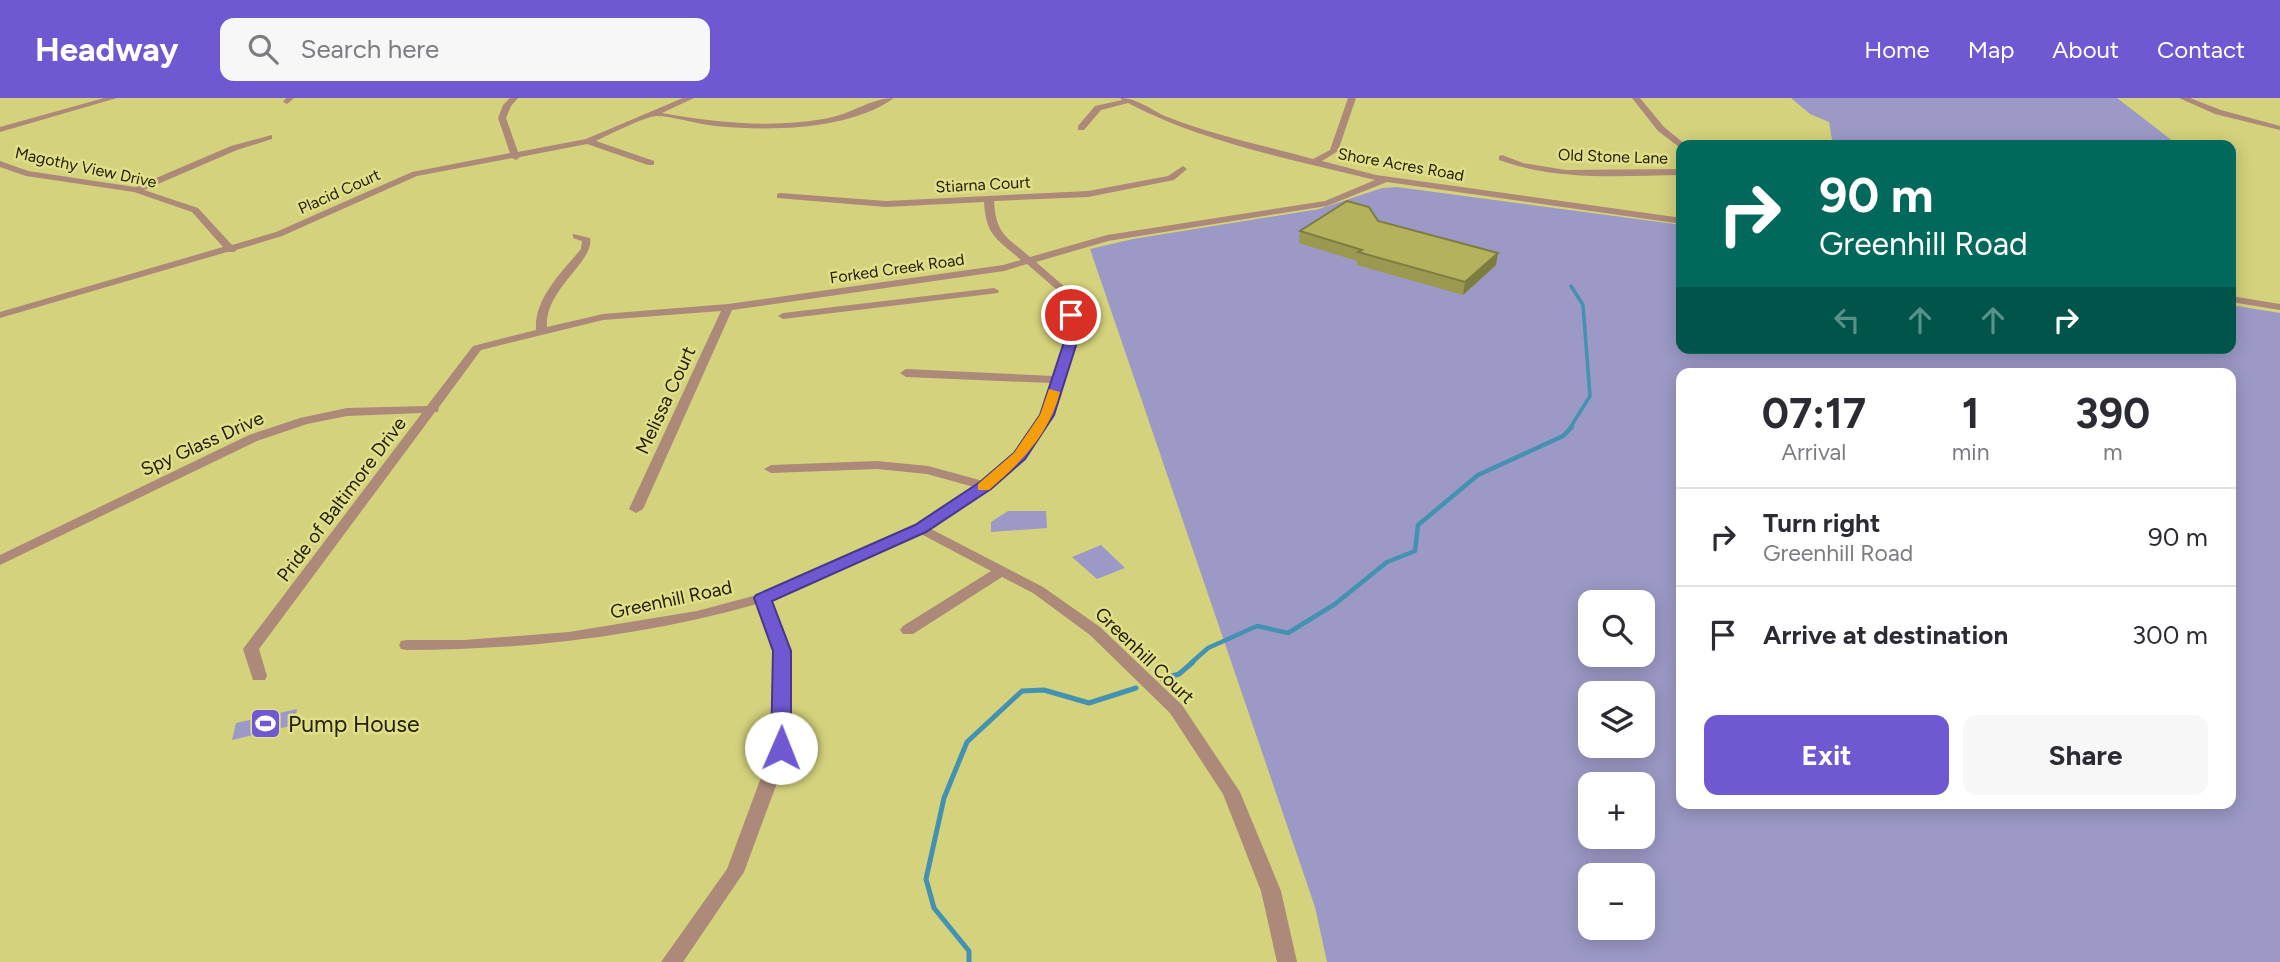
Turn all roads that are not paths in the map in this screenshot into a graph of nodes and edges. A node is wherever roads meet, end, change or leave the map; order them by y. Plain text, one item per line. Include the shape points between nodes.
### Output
1 (113, 98) edge
2 (514, 98) edge
3 (690, 98) edge
4 (890, 98) edge
5 (1352, 98) edge
6 (1636, 98) edge
7 (2183, 98) edge
8 (1126, 99) edge
9 (655, 114) junction
10 (1081, 128) dead end
11 (2280, 128) edge
12 (0, 130) edge
13 (269, 137) dead end
14 (1676, 140) edge
15 (588, 141) junction
16 (516, 157) junction
17 (1502, 158) dead end
18 (651, 163) dead end
19 (1312, 163) junction
20 (0, 164) edge
21 (1183, 169) dead end
22 (1676, 172) edge
23 (1380, 179) junction
24 (136, 190) junction
25 (780, 197) dead end
26 (989, 200) junction
27 (1676, 219) edge
28 (576, 236) dead end
29 (231, 250) junction
30 (1028, 261) junction
31 (866, 289) junction
32 (994, 291) dead end
33 (2236, 300) edge
34 (869, 306) junction
35 (2280, 306) edge
36 (728, 307) junction
37 (0, 315) edge
38 (783, 316) dead end
39 (542, 331) junction
40 (477, 348) joint
41 (906, 373) dead end
42 (1057, 380) junction
43 (434, 409) junction
44 (771, 469) dead end
45 (985, 486) junction
46 (636, 509) dead end
47 (921, 529) junction
48 (0, 561) edge
49 (1000, 572) junction
50 (762, 598) junction
51 (908, 630) dead end
52 (407, 645) dead end
53 (259, 676) dead end
54 (671, 962) edge
55 (1287, 962) edge

1 - 12 street
2 - 16 street via 502,118
3 - 9 street, Placid Court
4 - 9 street via 844,117 763,126
5 - 19 street via 1334,151
6 - 14 street
7 - 11 street
8 - 10 street via 1098,108
8 - 19 street, Shore Acres Road via 1198,131
9 - 15 street, Placid Court
13 - 24 street
15 - 16 street, Placid Court
15 - 18 street
16 - 29 street, Placid Court via 415,174 279,234
17 - 22 street, Old Stone Lane via 1514,164 1577,172
19 - 23 street, Shore Acres Road
20 - 24 street, Magothy View Drive via 26,173
21 - 26 street, Stiarna Court via 1145,184 1088,194
23 - 27 street, Shore Acres Road
23 - 30 street, Forked Creek Road via 1352,194 1318,203 1107,238
24 - 29 street, Magothy View Drive via 195,210
25 - 26 street, Stiarna Court via 886,204
26 - 30 street, Greenhill Road via 996,233
28 - 39 street via 587,240 586,249 548,301 540,321
29 - 37 street, Placid Court
30 - 31 street, Forked Creek Road
30 - 42 street, Greenhill Road via 1069,295 1072,336
31 - 34 street
31 - 36 street, Forked Creek Road
32 - 34 street
33 - 35 street
34 - 38 street
36 - 39 street, Forked Creek Road via 603,317
36 - 46 street, Melissa Court
39 - 40 street, Forked Creek Road
40 - 43 street, Pride of Baltimore Drive
41 - 42 street
42 - 45 street, Greenhill Road via 1047,415 1020,456
43 - 48 street, Spy Glass Drive via 346,412 253,438
43 - 53 street, Pride of Baltimore Drive via 251,649
44 - 45 street via 877,465 928,470
45 - 47 street, Greenhill Road
47 - 49 street, Greenhill Court
47 - 50 street, Greenhill Road
49 - 51 street
49 - 55 street, Greenhill Court via 1038,590 1095,631 1176,709 1231,792 1270,891
50 - 52 street, Greenhill Road via 619,630 475,644
50 - 54 street via 782,651 781,748 735,872

